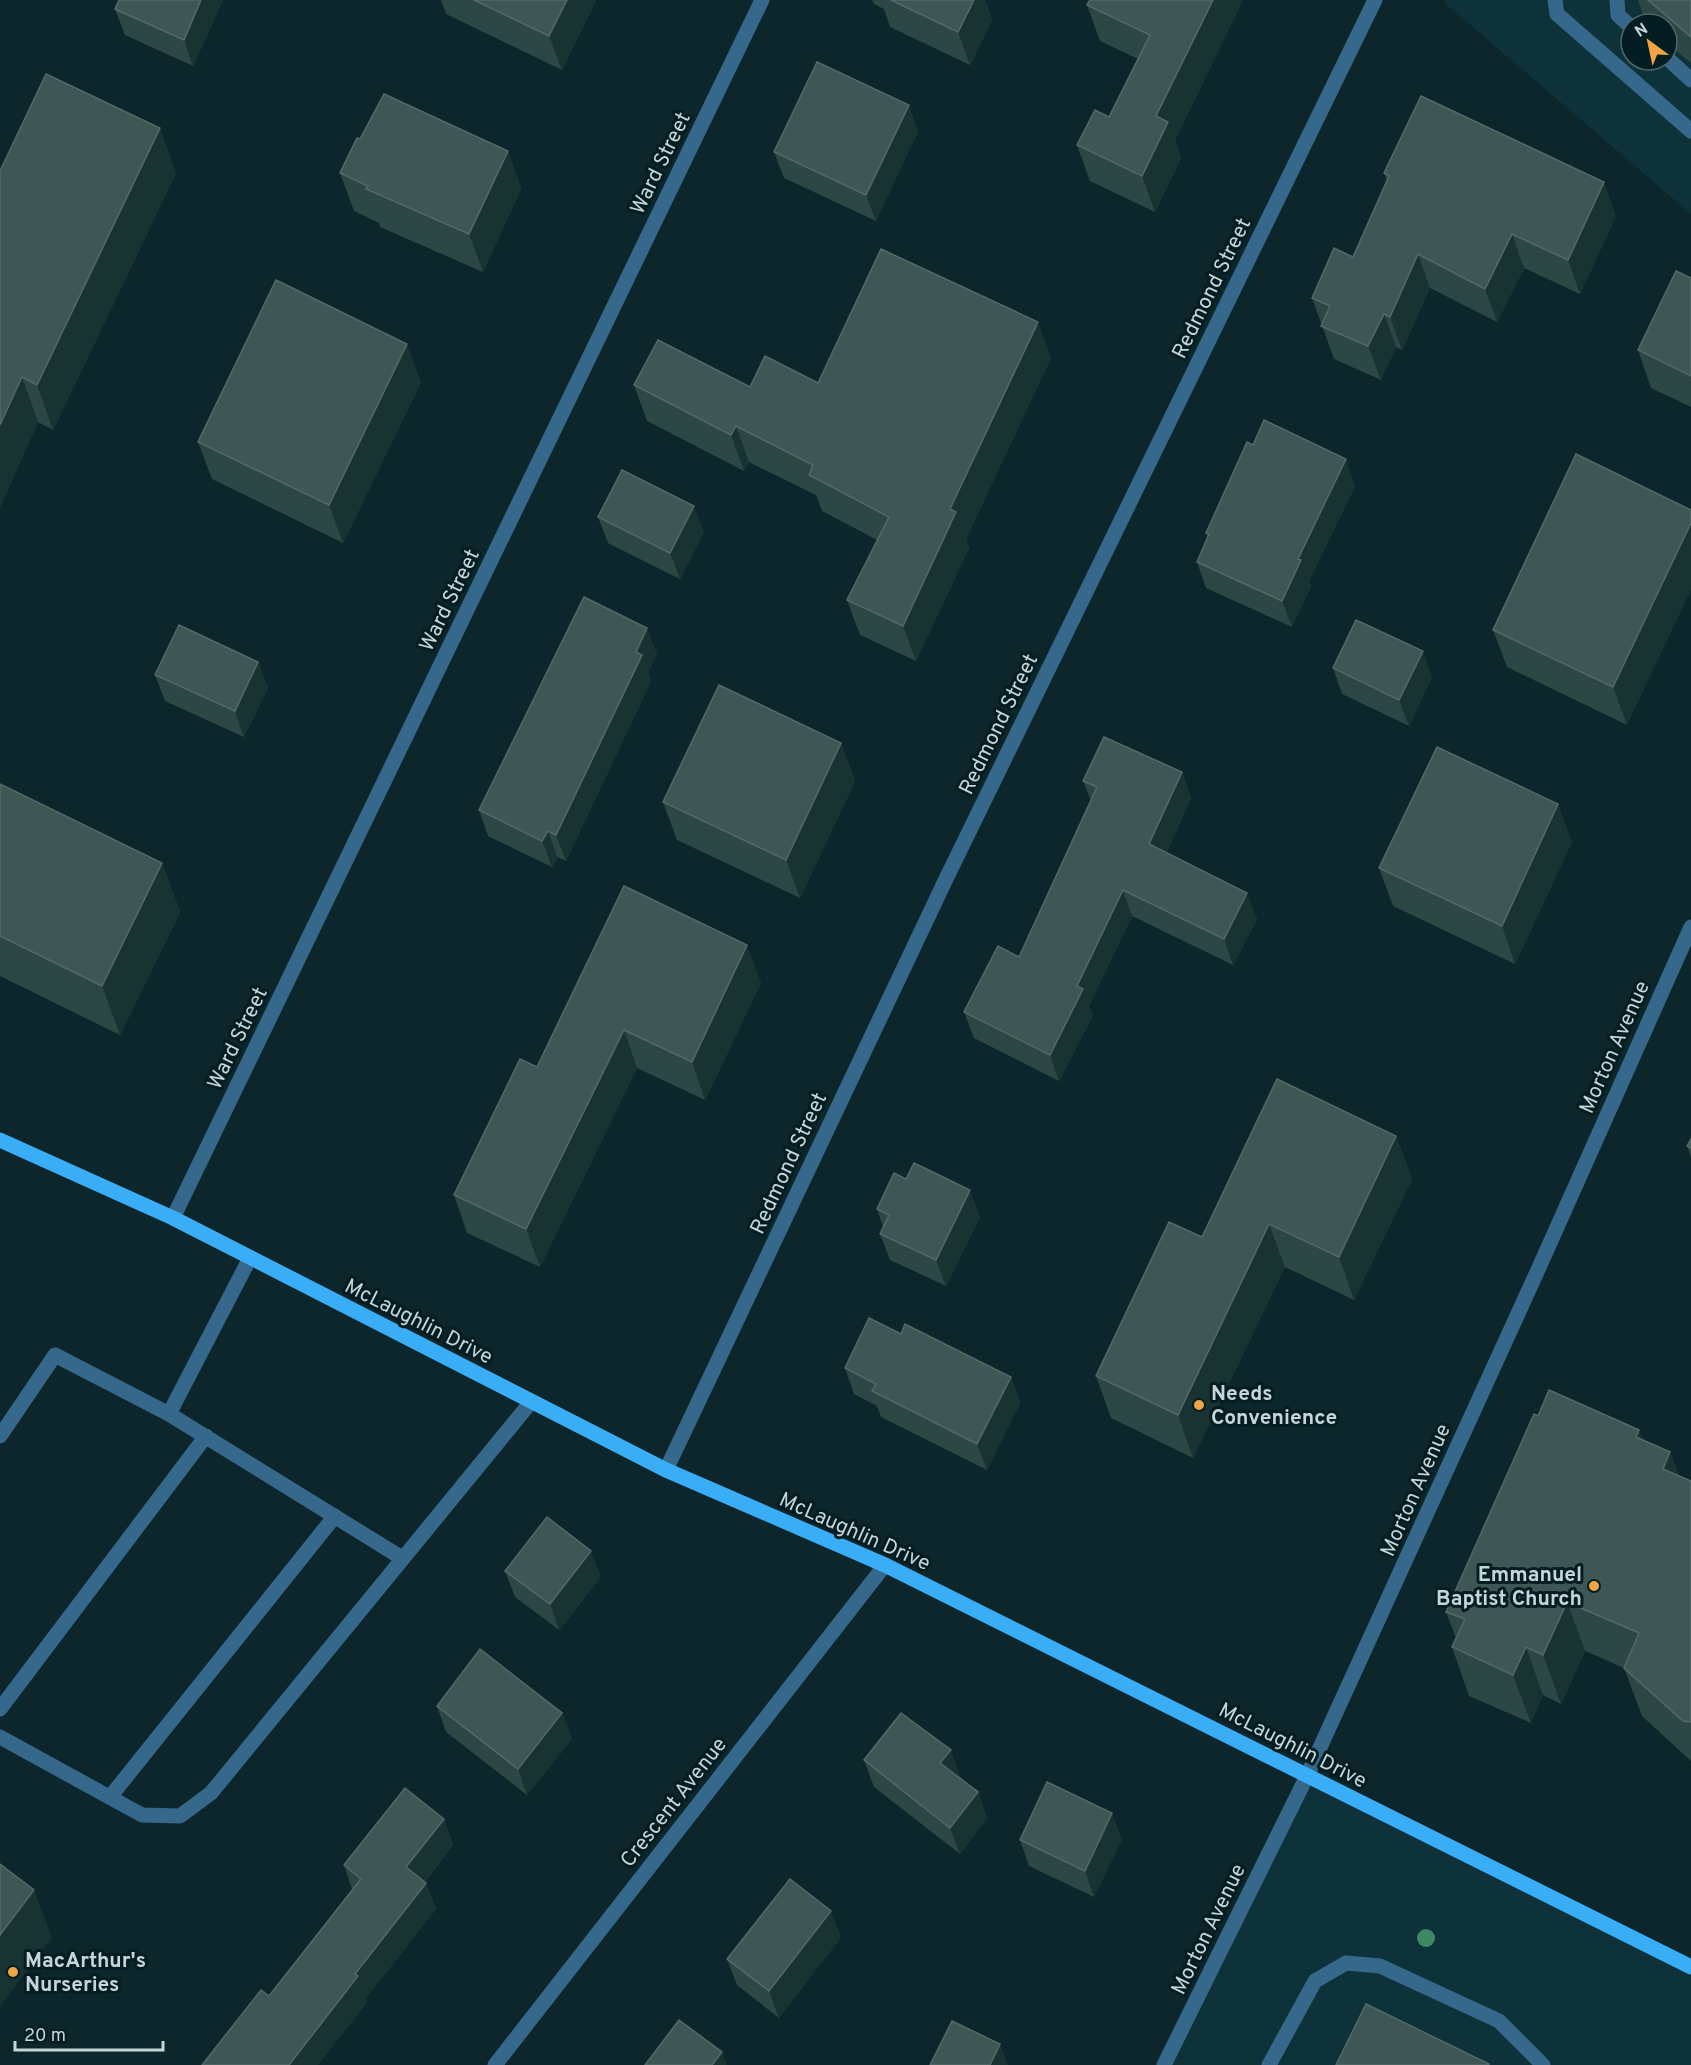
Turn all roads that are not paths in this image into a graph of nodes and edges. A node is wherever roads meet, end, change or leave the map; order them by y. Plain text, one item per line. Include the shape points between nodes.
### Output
1 (762, 0) edge
2 (1375, 0) edge
3 (1555, 0) edge
4 (1617, 0) edge
5 (1619, 16) edge
6 (1679, 69) edge
7 (1691, 80) edge
8 (1691, 131) edge
9 (1691, 927) edge
10 (0, 1140) edge
11 (173, 1218) junction
12 (250, 1258) junction
13 (531, 1402) junction
14 (169, 1414) junction
15 (0, 1436) edge
16 (206, 1436) junction
17 (666, 1470) junction
18 (334, 1516) junction
19 (402, 1557) junction
20 (885, 1565) junction
21 (0, 1709) edge
22 (0, 1737) edge
23 (1307, 1776) junction
24 (110, 1797) junction
25 (1691, 1966) edge
26 (495, 2065) edge
27 (1164, 2065) edge
28 (1269, 2065) edge
29 (1543, 2065) edge

1 - 11 street, Ward Street
2 - 17 street, Redmond Street via 945,881
3 - 8 street via 1557,14
4 - 5 street
6 - 7 street
9 - 23 street, Morton Avenue
10 - 11 main road, McLaughlin Drive
11 - 12 main road, McLaughlin Drive
12 - 13 main road, McLaughlin Drive
12 - 14 street
13 - 17 main road, McLaughlin Drive
13 - 19 street
14 - 15 street via 55,1355
14 - 16 street
16 - 18 street
16 - 21 street
17 - 20 main road, McLaughlin Drive
18 - 19 street
18 - 24 street
19 - 24 street via 211,1793 180,1816 142,1815
20 - 23 main road, McLaughlin Drive
20 - 26 street, Crescent Avenue
22 - 24 street
23 - 25 main road, McLaughlin Drive
23 - 27 street, Morton Avenue
28 - 29 street via 1315,1981 1346,1963 1380,1966 1499,2021

